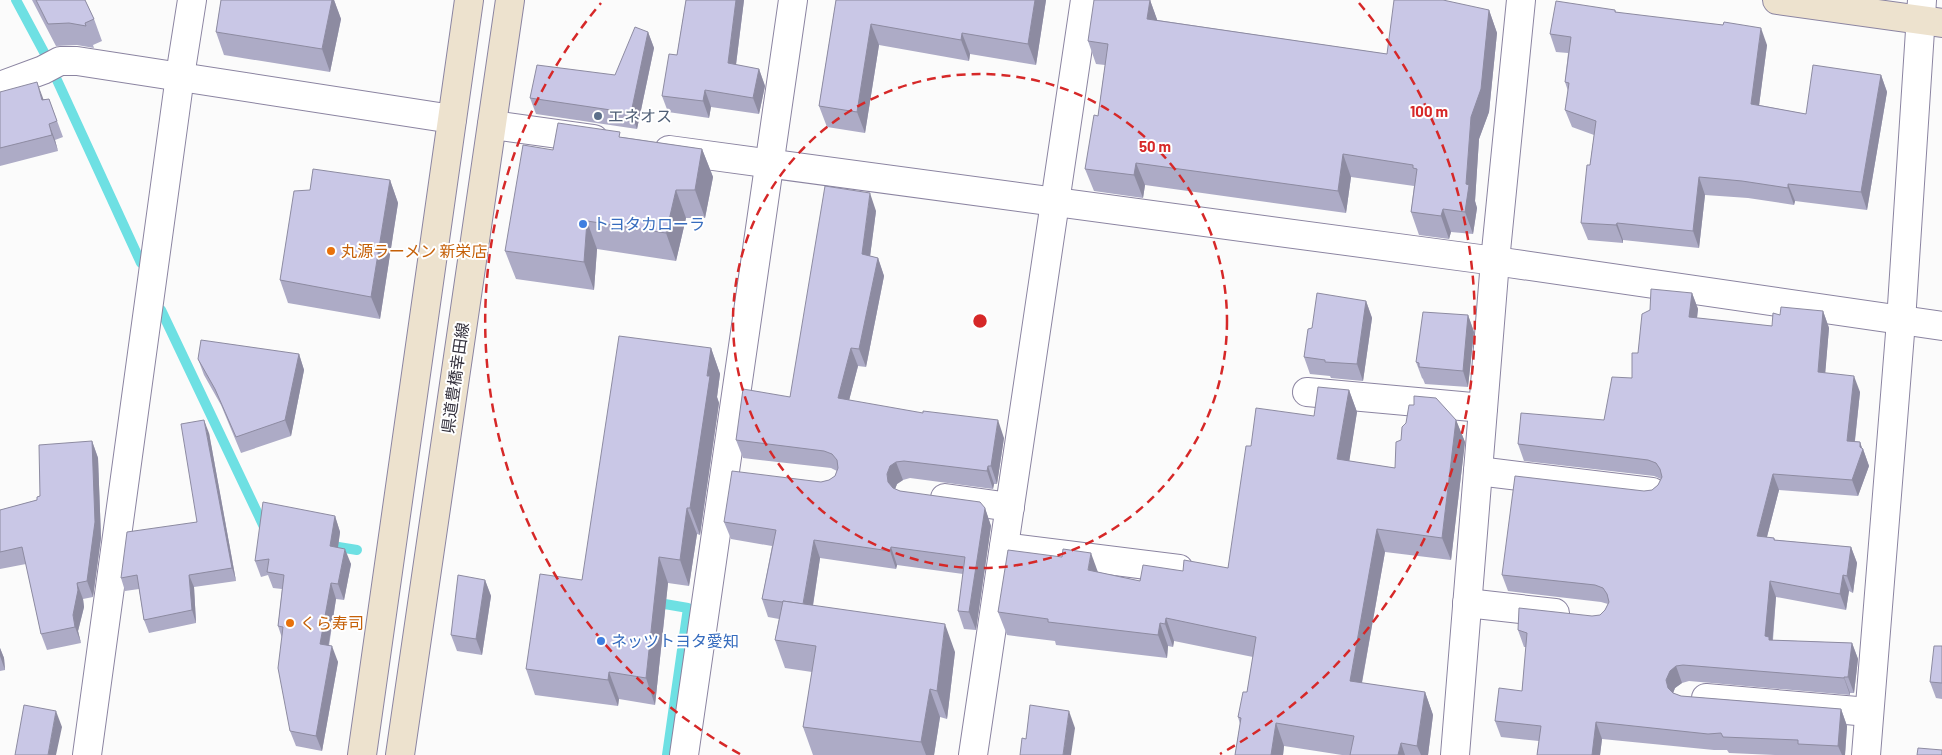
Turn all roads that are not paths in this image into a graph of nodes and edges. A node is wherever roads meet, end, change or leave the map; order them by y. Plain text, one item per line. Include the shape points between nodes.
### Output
1 (192, 0) edge
2 (469, 0) edge
3 (510, 0) edge
4 (793, 0) edge
5 (1085, 0) edge
6 (1521, 0) edge
7 (1777, 0) edge
8 (1929, 15) edge
9 (180, 76) junction
10 (0, 86) edge
11 (452, 119) junction
12 (492, 124) junction
13 (618, 142) edge
14 (647, 146) edge
15 (771, 164) junction
16 (1055, 202) junction
17 (1495, 261) junction
18 (1901, 320) junction
19 (1942, 326) edge
20 (1307, 392) dead end
21 (1483, 408) junction
22 (1478, 471) junction
23 (726, 472) junction
24 (754, 475) edge
25 (1652, 492) edge
26 (918, 495) edge
27 (1010, 507) junction
28 (1004, 547) junction
29 (1179, 569) edge
30 (1467, 603) junction
31 (1580, 615) edge
32 (1688, 697) edge
33 (1870, 712) junction
34 (87, 755) edge
35 (362, 755) edge
36 (400, 755) edge
37 (684, 755) edge
38 (973, 755) edge
39 (1455, 755) edge
40 (1866, 755) edge

1 - 9 street
2 - 11 main road
3 - 12 main road, 県道豊橋幸田線
4 - 15 street
5 - 16 street
6 - 17 street
7 - 8 main road
8 - 18 street
9 - 10 street via 77,61 52,66
9 - 11 street
9 - 34 street
11 - 35 main road
12 - 13 street
12 - 36 main road, 県道豊橋幸田線
14 - 15 street
15 - 16 street
15 - 23 street
16 - 17 street
16 - 27 street
17 - 18 street
17 - 21 street
18 - 19 street
18 - 33 street
20 - 21 street
21 - 22 street
22 - 25 street
22 - 30 street
23 - 24 street
23 - 37 street
26 - 27 street
27 - 28 street
28 - 29 street
28 - 38 street
30 - 31 street
30 - 39 street
32 - 33 street
33 - 40 street

